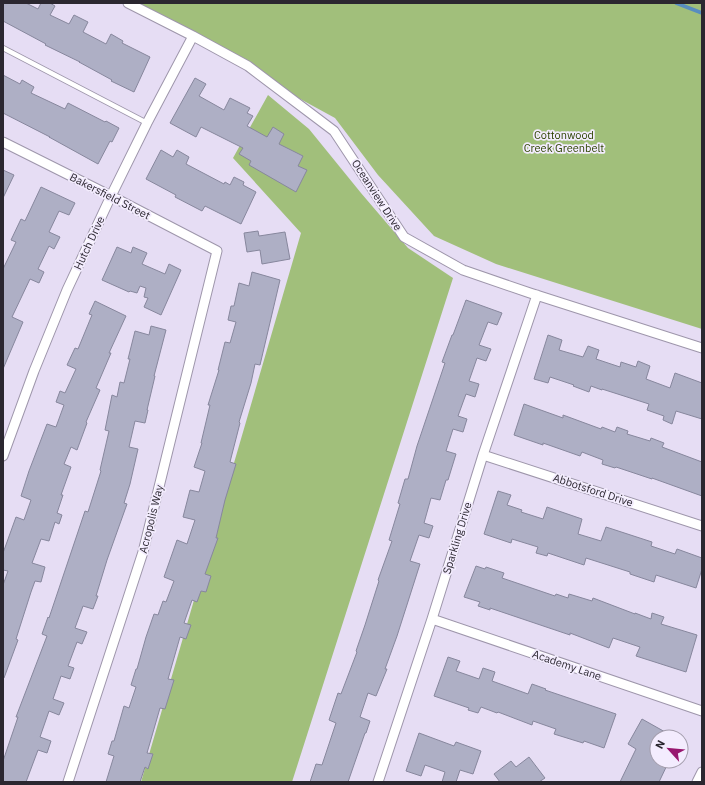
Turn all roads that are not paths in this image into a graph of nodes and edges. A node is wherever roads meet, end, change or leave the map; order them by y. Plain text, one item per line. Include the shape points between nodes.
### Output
1 (128, 3) edge
2 (193, 36) junction
3 (3, 48) edge
4 (147, 123) junction
5 (3, 142) edge
6 (111, 196) junction
7 (217, 251) joint
8 (537, 295) junction
9 (702, 348) edge
10 (483, 455) junction
11 (3, 456) edge
12 (702, 526) edge
13 (432, 619) junction
14 (702, 711) edge
15 (702, 772) edge
16 (68, 782) edge
17 (378, 782) edge
18 (697, 782) edge

1 - 2 street, Oceanview Drive
2 - 4 street, Hutch Drive
2 - 8 street, Oceanview Drive via 248,66 334,131 404,237 463,270
3 - 4 lane
4 - 6 street, Hutch Drive
5 - 6 street, Bakersfield Street
6 - 7 street, Bakersfield Street
6 - 11 street, Hutch Drive via 67,290
7 - 16 street, Acropolis Way via 143,552
8 - 9 street, Oceanview Drive
8 - 10 street, Sparkling Drive
10 - 12 street, Abbotsford Drive
10 - 13 street, Sparkling Drive
13 - 14 street, Academy Lane
13 - 17 street, Sparkling Drive
15 - 18 street

